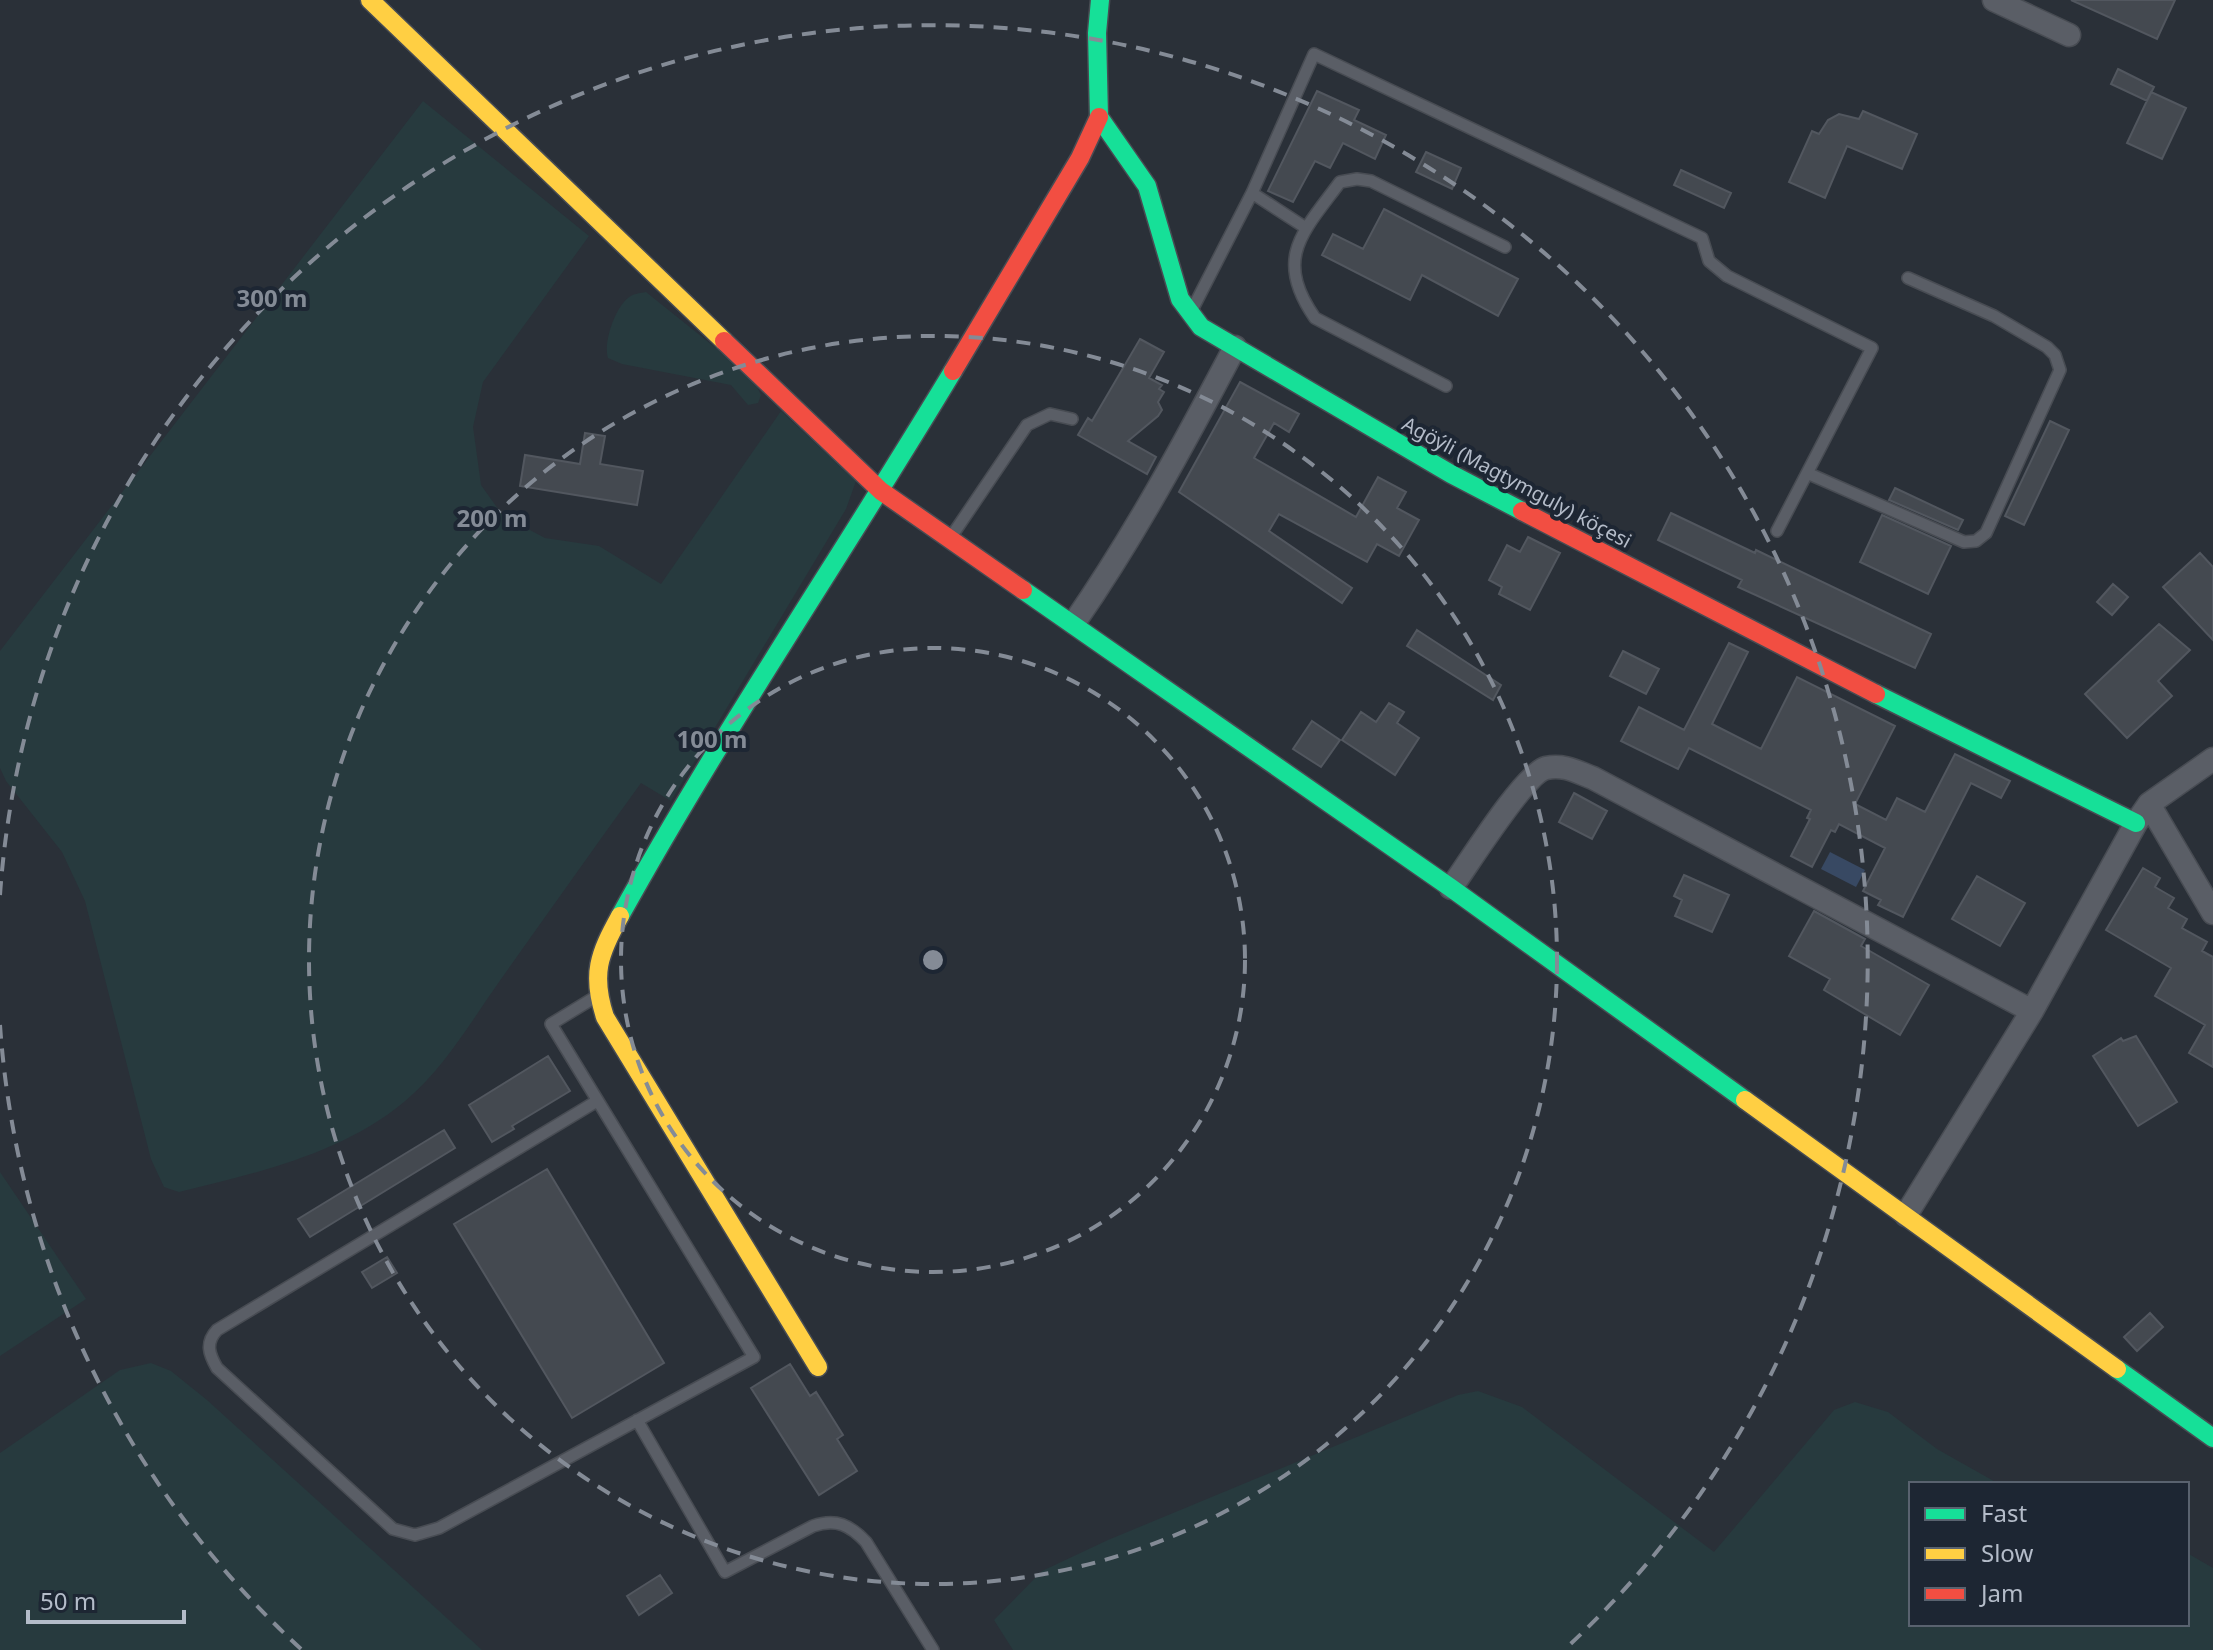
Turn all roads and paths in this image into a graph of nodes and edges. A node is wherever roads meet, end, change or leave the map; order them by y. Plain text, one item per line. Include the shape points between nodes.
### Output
1 (370, 0) edge
2 (1100, 0) edge
3 (1994, 0) edge
4 (2069, 35) dead end
5 (1099, 117) junction
6 (1252, 193) junction
7 (1306, 228) junction
8 (1505, 247) dead end
9 (1908, 278) dead end
10 (1190, 314) junction
11 (1235, 347) junction
12 (1446, 386) dead end
13 (1072, 419) dead end
14 (1807, 473) junction
15 (881, 491) junction
16 (1777, 531) dead end
17 (950, 537) junction
18 (1074, 623) junction
19 (2213, 759) edge
20 (2142, 814) junction
21 (1451, 888) junction
22 (2213, 913) edge
23 (598, 995) junction
24 (2032, 1011) junction
25 (597, 1101) junction
26 (1906, 1215) junction
27 (818, 1367) dead end
28 (637, 1420) junction
29 (2213, 1438) edge
30 (933, 1650) edge

1 - 15 street
2 - 5 street
3 - 4 street
5 - 10 street, Agöýli (Magtymguly) köçesi via 1147,186 1180,299
5 - 15 street via 1080,158
6 - 7 lane
6 - 10 lane
6 - 14 lane via 1314,54 1702,238 1709,261 1727,276 1872,348
7 - 8 lane via 1340,182 1357,179 1371,181
7 - 12 lane via 1294,260 1302,300 1315,318
9 - 14 lane via 1994,316 2047,347 2059,362 2060,370 1986,533 1964,542
10 - 11 street, Agöýli (Magtymguly) köçesi
11 - 18 street via 1167,477
11 - 20 street, Agöýli (Magtymguly) köçesi via 1451,474 1929,721
13 - 17 lane via 1050,414 1027,425
14 - 16 lane
15 - 17 street
15 - 23 street via 665,833 599,957
17 - 18 street
18 - 21 street
19 - 20 street
20 - 22 street
20 - 24 street
21 - 24 street via 1526,783 1543,768 1565,767
21 - 26 street
23 - 25 lane via 551,1024
23 - 27 street via 621,1047
24 - 26 street
25 - 28 lane via 754,1357
25 - 28 lane via 217,1330 208,1347 217,1368 402,1533 439,1528
26 - 29 street
28 - 30 lane via 725,1572 813,1526 826,1521 843,1524 866,1542

